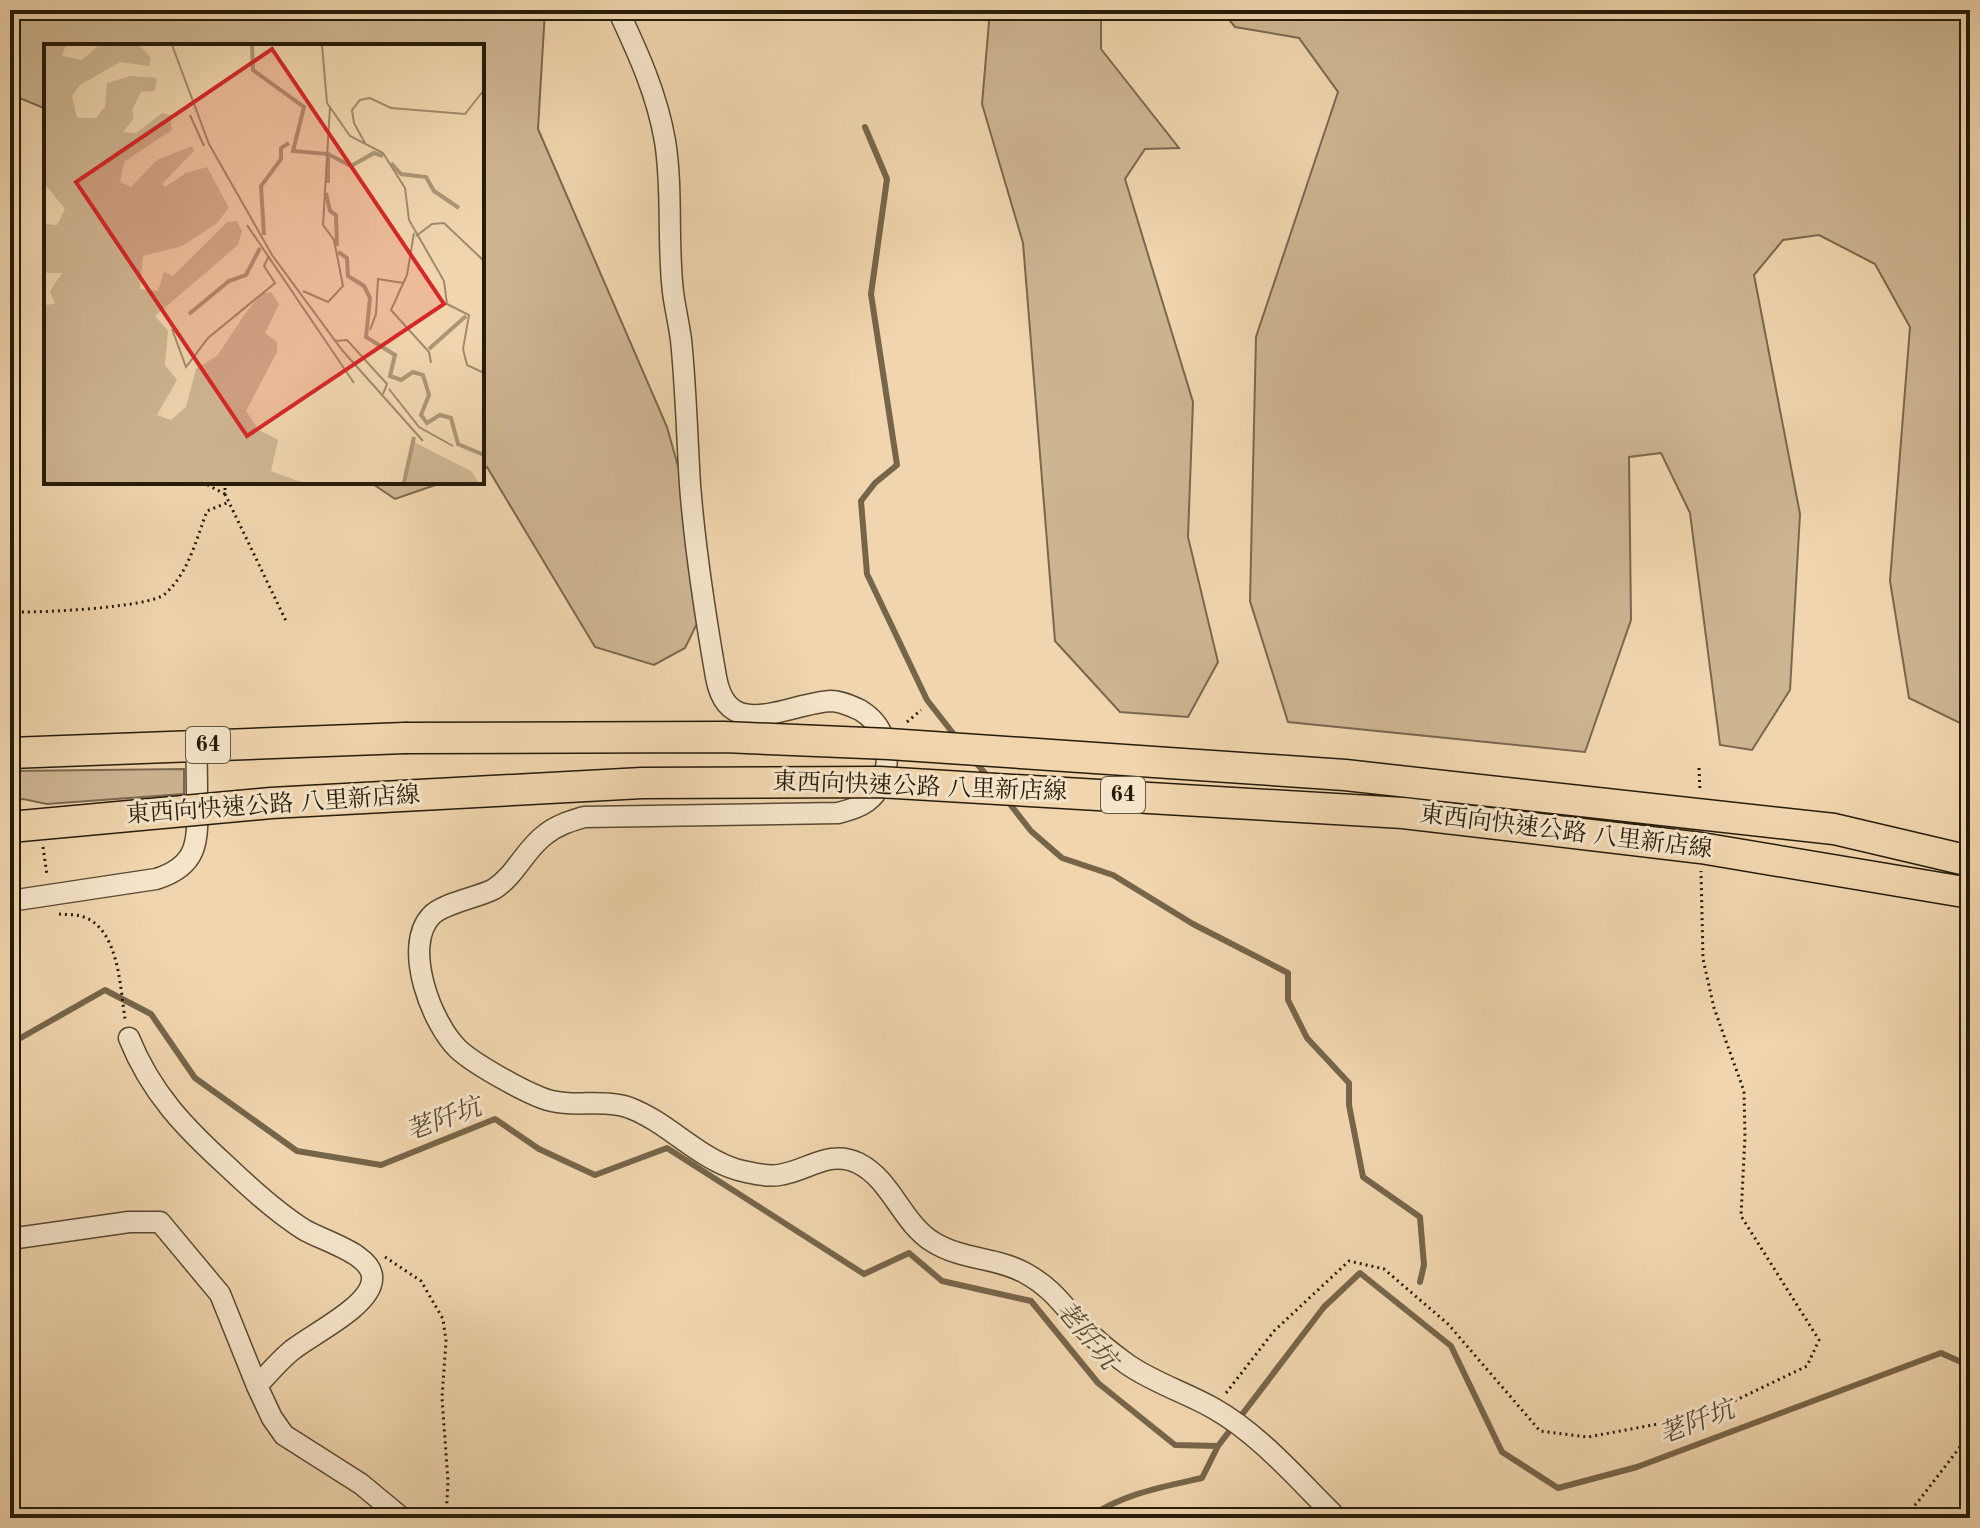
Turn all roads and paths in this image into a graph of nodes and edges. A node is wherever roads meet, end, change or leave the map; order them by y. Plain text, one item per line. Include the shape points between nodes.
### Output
1 (618, 10) edge
2 (206, 484) edge
3 (225, 484) edge
4 (225, 494) junction
5 (229, 502) junction
6 (10, 612) edge
7 (287, 623) dead end
8 (196, 745) junction
9 (10, 753) edge
10 (1699, 768) dead end
11 (1700, 800) dead end
12 (10, 827) edge
13 (1970, 861) edge
14 (1701, 863) dead end
15 (1970, 893) edge
16 (10, 901) edge
17 (53, 911) dead end
18 (129, 1038) joint
19 (10, 1239) edge
20 (385, 1256) dead end
21 (257, 1386) junction
22 (1217, 1410) junction
23 (1970, 1434) edge
24 (402, 1518) edge
25 (446, 1518) edge
26 (1337, 1518) edge
27 (1902, 1518) edge

1 - 22 street via 650,78 665,142 700,577 722,699 743,715 833,701 849,705 868,714 881,731 888,752 886,774 875,795 860,807 838,813 584,817 545,834 504,882 430,917 419,950 419,973 441,1027 460,1052 540,1097 631,1109 722,1165 777,1176 827,1159 857,1162 881,1180 908,1220 930,1240 966,1257 1025,1273 1062,1300 1086,1330 1129,1365
2 - 4 path
3 - 4 path
4 - 5 path
5 - 6 path via 207,511 185,569 163,596 141,603
5 - 7 path
8 - 9 highway, 東西向快速公路 八里新店線 / 64
8 - 13 highway, 東西向快速公路 八里新店線 / 64, bridge via 724,737 1345,775 1834,829
8 - 16 street via 198,833 186,863 156,879
10 - 11 path
12 - 15 highway, 東西向快速公路 八里新店線 / 64, bridge via 271,803 642,783 879,782 1403,813 1701,848
14 - 22 path via 1703,959 1714,1008 1744,1091 1741,1216 1819,1340 1807,1366 1730,1403 1658,1424 1588,1437 1540,1431 1448,1324 1384,1269 1349,1261 1274,1331
17 - 18 path via 81,915 104,931
18 - 21 street via 161,1099 186,1129 276,1212 369,1265 372,1280 356,1306 291,1351
19 - 21 street via 160,1222 220,1294
20 - 25 path via 421,1281 443,1319
21 - 24 street via 284,1435
22 - 26 street via 1248,1431
23 - 27 path

